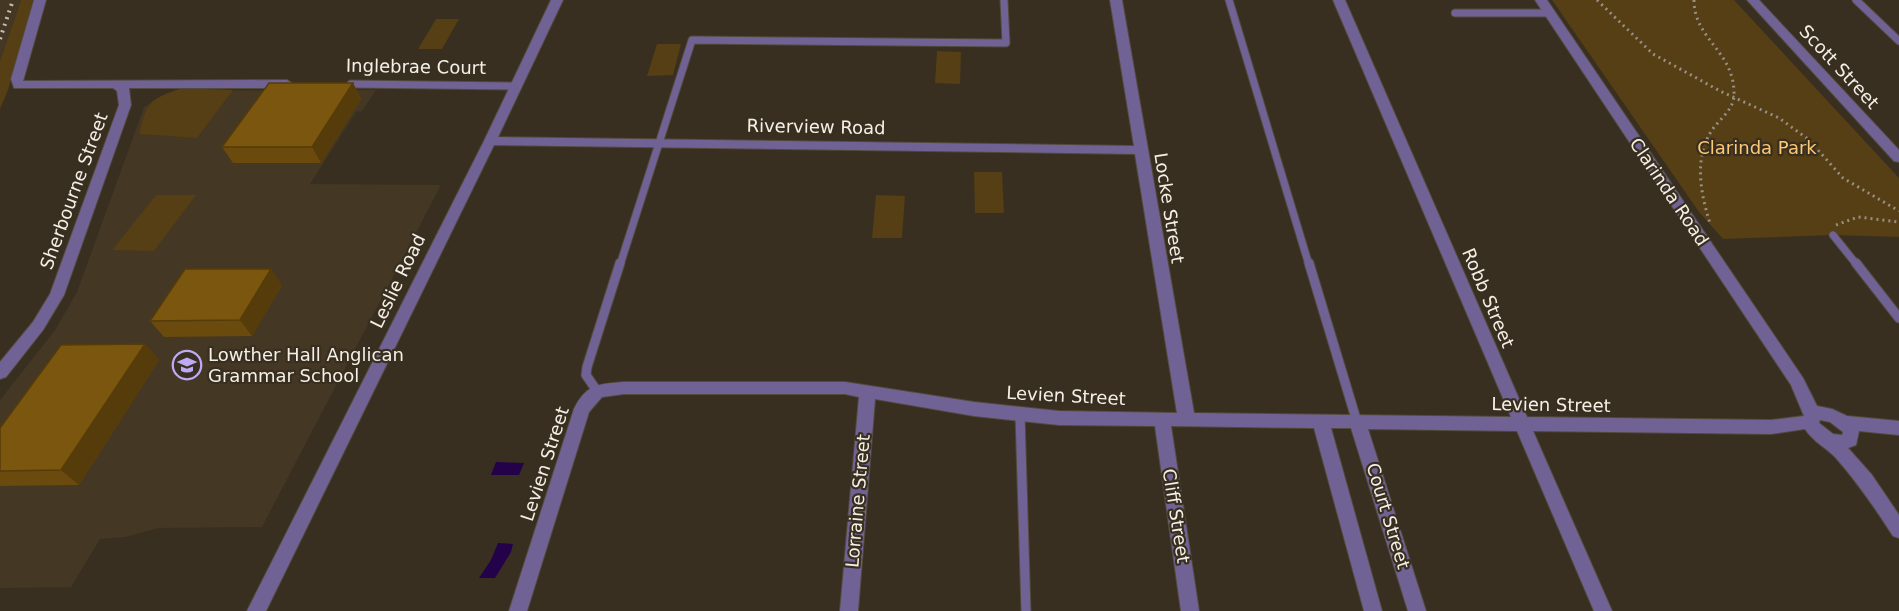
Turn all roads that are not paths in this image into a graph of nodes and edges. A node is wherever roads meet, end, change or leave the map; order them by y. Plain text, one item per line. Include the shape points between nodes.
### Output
1 (40, 0) edge
2 (557, 0) edge
3 (1004, 0) edge
4 (1116, 0) edge
5 (1229, 0) edge
6 (1339, 0) edge
7 (1541, 0) edge
8 (1753, 0) edge
9 (1856, 0) edge
10 (1455, 13) dead end
11 (1550, 13) junction
12 (1899, 41) edge
13 (114, 84) junction
14 (296, 84) edge
15 (346, 84) edge
16 (171, 85) junction
17 (516, 86) junction
18 (125, 105) junction
19 (490, 141) junction
20 (658, 143) junction
21 (1142, 150) junction
22 (1899, 158) edge
23 (1833, 235) road end
24 (1899, 318) edge
25 (0, 373) edge
26 (597, 391) junction
27 (868, 391) junction
28 (1020, 415) junction
29 (1162, 420) junction
30 (1187, 421) junction
31 (1321, 422) junction
32 (1357, 422) junction
33 (1522, 424) junction
34 (1830, 428) junction
35 (1894, 428) edge
36 (1899, 530) edge
37 (256, 611) edge
38 (518, 611) edge
39 (849, 611) edge
40 (1026, 611) edge
41 (1190, 611) edge
42 (1373, 611) edge
43 (1418, 611) edge
44 (1603, 611) edge

1 - 13 street, Sherbourne Street via 18,85
2 - 17 street, Leslie Road
3 - 20 lane via 1006,43 692,40
4 - 21 street, Locke Street
5 - 32 lane
6 - 33 street, Robb Street
7 - 11 street, Clarinda Road
8 - 22 street, Scott Street
9 - 12 lane
10 - 11 lane
11 - 34 street, Clarinda Road
13 - 16 street
13 - 18 street, Sherbourne Street via 123,89
14 - 16 street
15 - 17 lane, Inglebrae Court
16 - 18 street via 140,95
17 - 19 street, Leslie Road
18 - 25 street, Sherbourne Street via 57,295
19 - 20 street, Riverview Road
19 - 37 street, Leslie Road
20 - 21 street, Riverview Road
20 - 26 lane via 587,367 586,375
21 - 30 street, Locke Street
23 - 24 lane
26 - 27 street, Levien Street via 818,387
26 - 38 street, Levien Street via 582,409
27 - 28 street, Levien Street
27 - 39 street, Lorraine Street
28 - 29 street, Levien Street
28 - 40 lane
29 - 30 street, Levien Street
29 - 41 street, Cliff Street
30 - 31 street, Levien Street
31 - 32 street, Levien Street
31 - 42 street
32 - 33 street, Levien Street
32 - 43 street, Court Street
33 - 34 street, Levien Street
33 - 44 street, Robb Street
34 - 35 street, Levien Street
34 - 36 street, Clarinda Road

